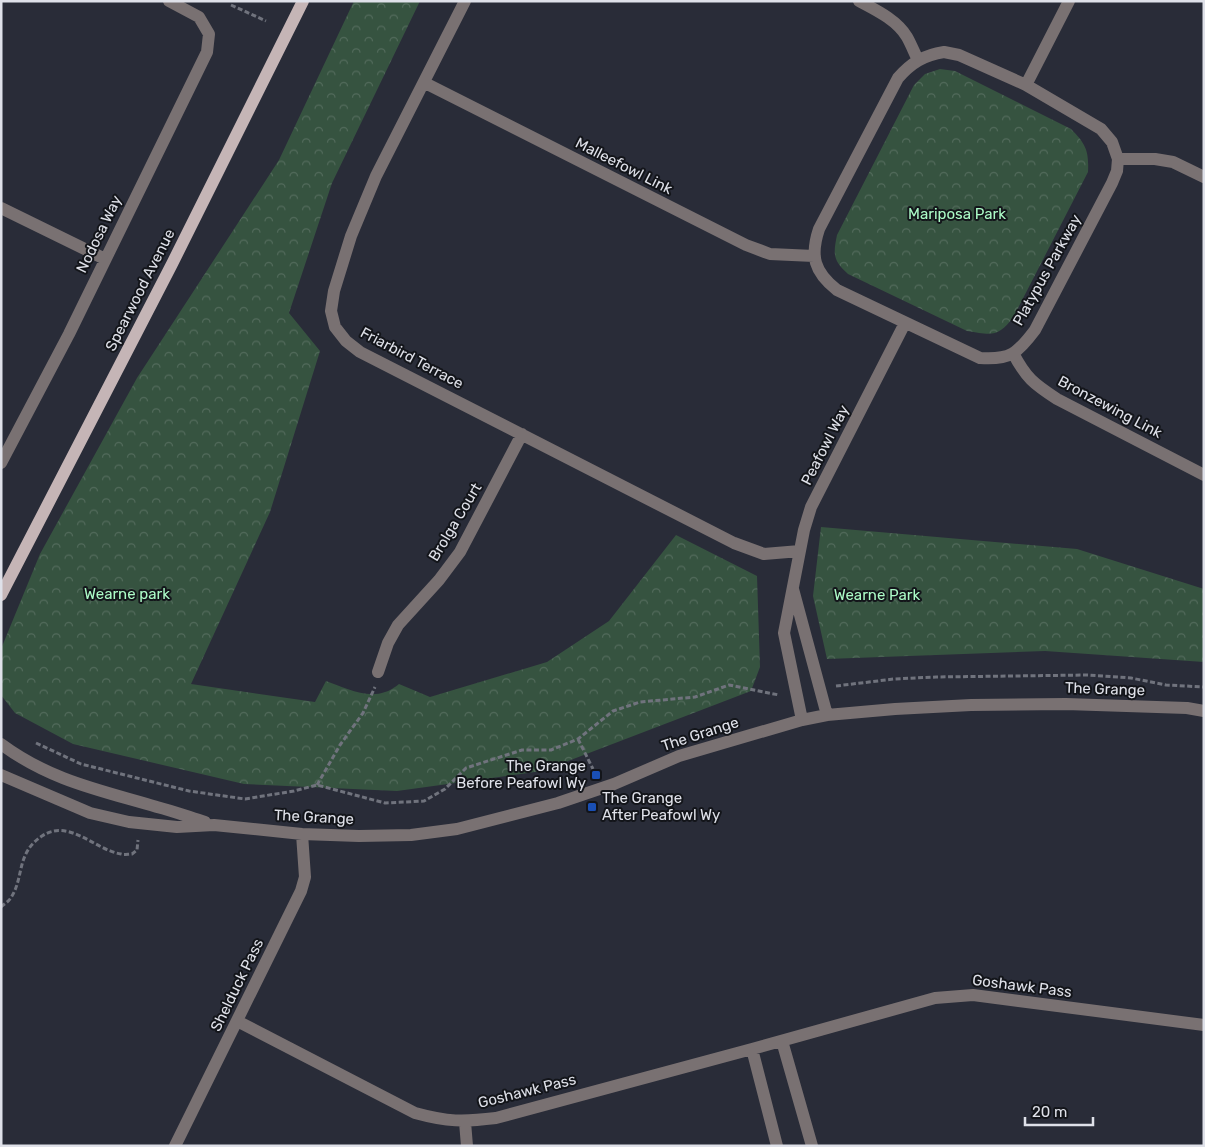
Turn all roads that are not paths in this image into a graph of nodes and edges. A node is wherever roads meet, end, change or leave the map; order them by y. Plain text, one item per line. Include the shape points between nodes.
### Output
1 (168, 1) edge
2 (303, 1) edge
3 (465, 1) edge
4 (859, 1) edge
5 (1069, 1) edge
6 (918, 60) junction
7 (425, 83) junction
8 (1026, 85) junction
9 (1118, 159) junction
10 (1204, 177) edge
11 (1, 208) edge
12 (814, 256) junction
13 (105, 259) junction
14 (906, 323) junction
15 (1013, 353) junction
16 (522, 434) junction
17 (1, 463) edge
18 (1204, 475) edge
19 (800, 551) junction
20 (793, 589) junction
21 (2, 596) edge
22 (378, 672) road end
23 (1204, 711) edge
24 (827, 714) junction
25 (802, 720) junction
26 (1, 744) edge
27 (1, 775) edge
28 (214, 825) junction
29 (302, 834) junction
30 (237, 1021) junction
31 (1204, 1025) edge
32 (782, 1041) junction
33 (752, 1049) junction
34 (465, 1122) junction
35 (175, 1146) edge
36 (467, 1146) edge
37 (777, 1146) edge
38 (812, 1146) edge

1 - 13 street, Nodosa Way via 199,17 209,34 207,52
2 - 21 main road, Spearwood Avenue
3 - 7 street, Friarbird Terrace
4 - 6 street via 895,23
5 - 8 street
6 - 8 street via 944,52 959,55
6 - 12 street via 898,78 819,229
7 - 12 street, Malleefowl Link via 746,246 770,254
7 - 16 street, Friarbird Terrace via 376,176 351,236 331,311 336,327 360,352
8 - 9 street via 1101,129 1112,142
9 - 10 street via 1173,162
9 - 15 street, Platypus Parkway via 1112,184 1034,330 1024,345
11 - 13 street
12 - 14 street via 826,281 837,290
13 - 17 street, Nodosa Way
14 - 15 street via 980,358 998,359
14 - 19 street, Peafowl Way via 811,507
15 - 18 street, Bronzewing Link via 1036,385 1057,399
16 - 19 street, Friarbird Terrace via 734,543 764,554
16 - 22 street, Brolga Court via 460,552 398,625
19 - 20 street, Peafowl Way
20 - 24 street, Peafowl Way
20 - 25 street, Peafowl Way via 784,633
23 - 24 street, The Grange via 1066,704
24 - 25 street, The Grange
25 - 29 street, The Grange via 680,756 558,803 457,829 411,835
26 - 28 street, The Grange via 60,778
27 - 28 street, The Grange via 90,813 129,822 177,827
28 - 29 street, The Grange
29 - 30 street, Shelduck Pass via 305,872 301,891
30 - 34 street, Goshawk Pass via 416,1113 440,1120
30 - 35 street, Shelduck Pass
31 - 32 street, Goshawk Pass via 973,995 935,998
32 - 33 street, Goshawk Pass
32 - 38 street
33 - 34 street, Goshawk Pass via 496,1118
33 - 37 street
34 - 36 street

